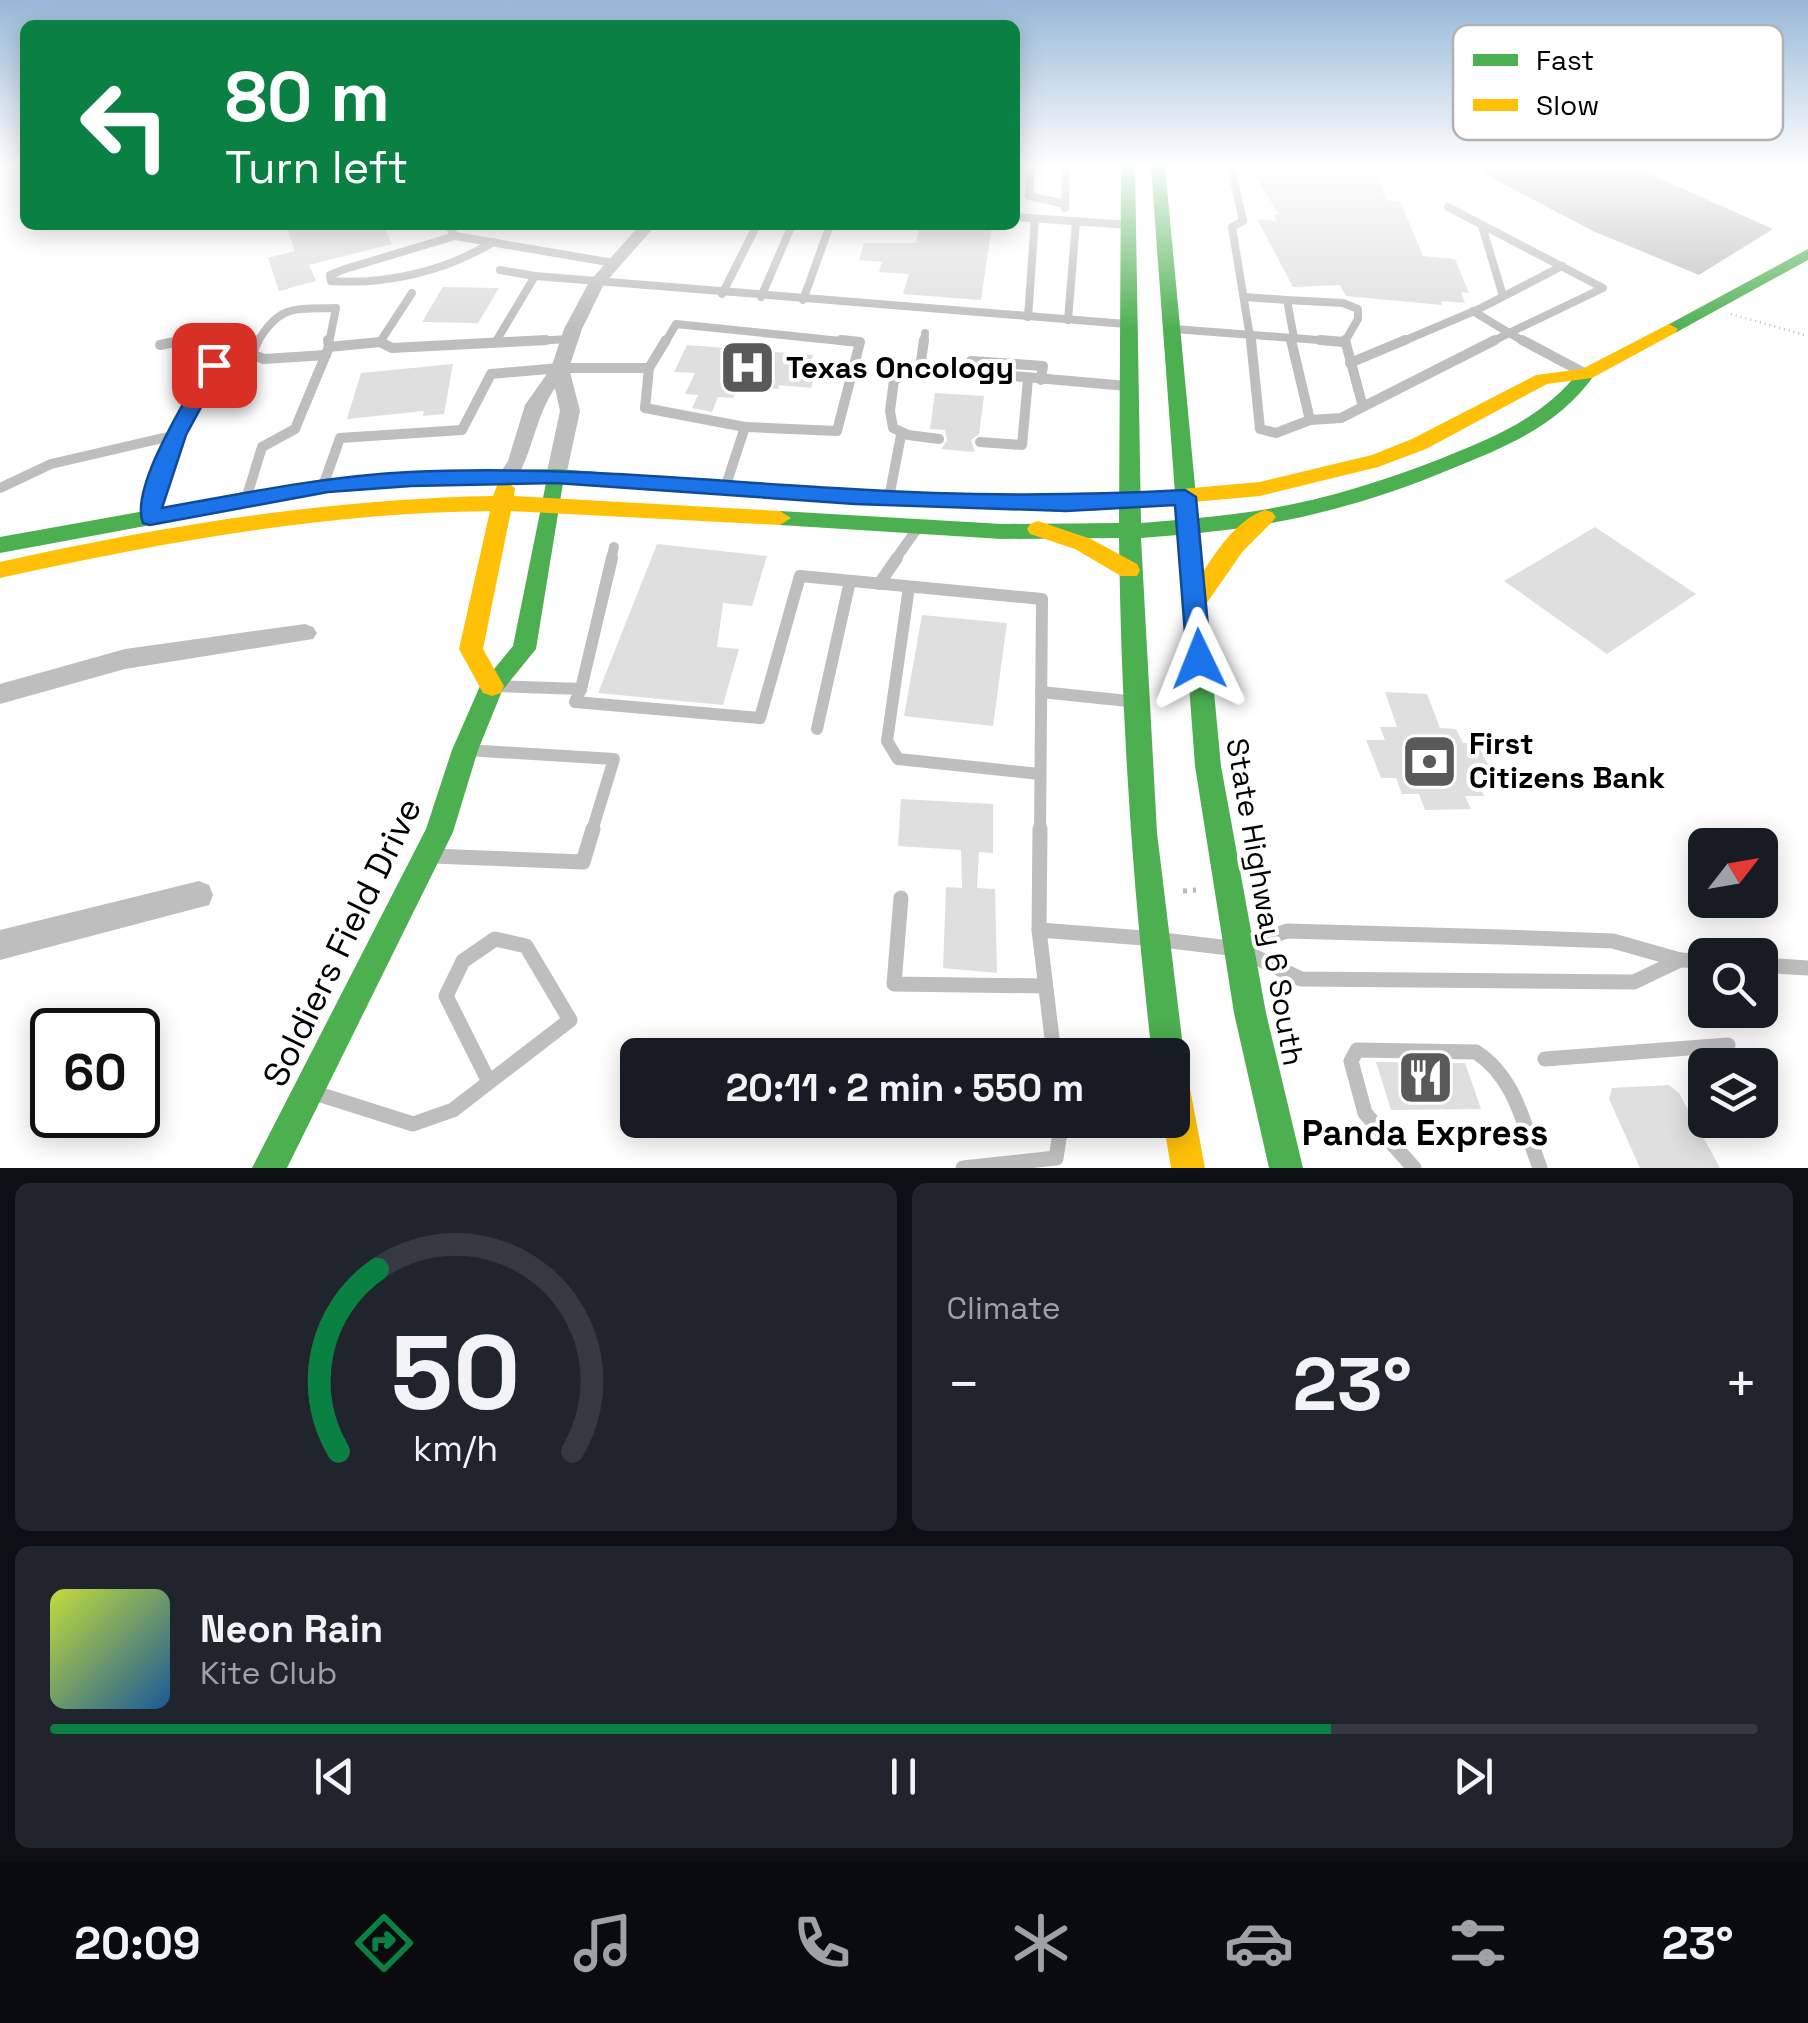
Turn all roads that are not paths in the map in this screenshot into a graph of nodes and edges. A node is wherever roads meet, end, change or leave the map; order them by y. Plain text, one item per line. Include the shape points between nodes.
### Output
1 (1036, 222) edge
2 (1070, 222) edge
3 (1076, 222) junction
4 (1128, 222) edge
5 (1163, 222) edge
6 (1242, 222) edge
7 (1474, 222) edge
8 (1128, 226) junction
9 (1482, 226) junction
10 (451, 230) edge
11 (643, 230) edge
12 (754, 230) edge
13 (790, 230) edge
14 (828, 230) edge
15 (455, 236) junction
16 (493, 242) junction
17 (1808, 254) edge
18 (614, 262) junction
19 (1562, 266) junction
20 (500, 270) dead end
21 (535, 276) junction
22 (596, 282) junction
23 (412, 294) dead end
24 (722, 294) junction
25 (761, 296) junction
26 (1503, 296) junction
27 (1244, 298) junction
28 (803, 300) junction
29 (1287, 300) junction
30 (1473, 311) junction
31 (1028, 316) junction
32 (1068, 320) junction
33 (1126, 324) junction
34 (1172, 329) junction
35 (926, 333) dead end
36 (1509, 333) junction
37 (1250, 334) junction
38 (1292, 338) junction
39 (569, 339) junction
40 (380, 342) junction
41 (1344, 342) junction
42 (496, 343) junction
43 (160, 345) dead end
44 (327, 351) junction
45 (1350, 364) junction
46 (560, 368) junction
47 (649, 368) junction
48 (920, 368) junction
49 (970, 373) junction
50 (1586, 374) junction
51 (1028, 379) junction
52 (1041, 380) junction
53 (1127, 386) junction
54 (1363, 407) junction
55 (1310, 420) junction
56 (745, 426) junction
57 (176, 435) junction
58 (901, 435) junction
59 (940, 439) dead end
60 (980, 442) dead end
61 (556, 476) junction
62 (507, 478) junction
63 (323, 486) junction
64 (0, 488) edge
65 (725, 488) junction
66 (1185, 497) junction
67 (889, 498) junction
68 (246, 499) junction
69 (1128, 501) junction
70 (500, 504) junction
71 (551, 504) junction
72 (1265, 517) junction
73 (919, 526) junction
74 (1189, 526) junction
75 (148, 529) junction
76 (1038, 530) junction
77 (1129, 531) junction
78 (0, 545) edge
79 (614, 547) dead end
80 (0, 570) edge
81 (1129, 570) junction
82 (850, 581) junction
83 (879, 584) junction
84 (908, 588) junction
85 (1196, 601) junction
86 (306, 633) dead end
87 (492, 686) junction
88 (580, 689) junction
89 (1041, 692) junction
90 (0, 694) edge
91 (1132, 702) junction
92 (817, 729) dead end
93 (464, 750) junction
94 (1040, 774) junction
95 (428, 856) junction
96 (200, 895) dead end
97 (901, 898) dead end
98 (1039, 930) junction
99 (1152, 939) junction
100 (0, 945) edge
101 (1238, 949) junction
102 (1680, 960) junction
103 (1688, 961) edge
104 (1778, 966) edge
105 (1808, 968) edge
106 (1046, 986) junction
107 (1052, 1038) edge
108 (1166, 1038) edge
109 (1728, 1045) dead end
110 (1545, 1060) dead end
111 (489, 1082) junction
112 (311, 1091) junction
113 (1061, 1138) edge
114 (1183, 1138) edge
115 (1059, 1163) edge
116 (269, 1168) edge
117 (963, 1168) edge
118 (1188, 1168) edge
119 (1286, 1168) edge
120 (1414, 1168) edge
121 (1540, 1168) edge

1 - 31 lane
2 - 3 lane
3 - 8 lane
3 - 32 lane
4 - 8 main road
5 - 34 main road, State Highway 6 South
6 - 27 lane via 1232,227
7 - 9 lane
8 - 33 main road
9 - 19 lane
9 - 26 lane
10 - 15 lane
11 - 18 street, Soldiers Field Drive
12 - 24 lane
13 - 25 lane
14 - 28 lane
15 - 16 lane
15 - 16 lane via 350,266 330,275 331,281 370,283 472,256
16 - 18 lane
17 - 50 main road
18 - 22 street, Soldiers Field Drive
19 - 26 lane
19 - 36 lane via 1604,288
20 - 21 lane
21 - 22 lane
21 - 42 lane
22 - 24 lane
22 - 39 street, Soldiers Field Drive
23 - 40 lane
24 - 25 lane
25 - 28 lane
26 - 30 lane
27 - 29 lane
27 - 37 lane
28 - 31 lane
29 - 38 lane
29 - 41 lane via 1358,310
30 - 36 lane
30 - 45 lane
31 - 32 lane
32 - 33 lane
33 - 53 main road
34 - 37 lane
34 - 66 main road, State Highway 6 South
35 - 48 lane
36 - 50 lane
36 - 54 lane
37 - 38 lane
37 - 55 lane via 1260,429 1276,433
38 - 41 lane
38 - 55 lane
39 - 42 lane
39 - 46 street, Soldiers Field Drive
40 - 42 lane via 392,348
40 - 44 lane
41 - 45 lane
43 - 57 lane via 234,330
44 - 44 lane via 336,308 270,318 251,354 264,360
44 - 68 lane via 295,429 262,447
45 - 54 lane
46 - 47 lane
46 - 61 street, Soldiers Field Drive via 570,411
46 - 62 street, Soldiers Field Drive via 534,405
46 - 63 lane via 490,374 462,430 340,438
47 - 56 lane via 646,408
47 - 56 lane via 676,324 860,342 837,431
48 - 49 lane
48 - 58 lane via 894,380 887,419
49 - 51 lane
49 - 52 lane via 971,361 1043,366
50 - 66 main road via 1543,379 1420,444 1356,466 1271,487
50 - 72 main road via 1577,393 1479,452 1388,487
51 - 52 lane
51 - 60 lane via 1022,445
52 - 53 lane
53 - 69 main road
54 - 55 lane via 1341,418
56 - 65 lane
57 - 64 lane via 50,464
57 - 75 lane
58 - 59 lane
58 - 67 lane
61 - 62 main road
61 - 65 main road
61 - 71 main road, Soldiers Field Drive
62 - 63 main road
62 - 70 main road, Soldiers Field Drive
63 - 68 main road
65 - 67 main road
66 - 69 main road
66 - 74 main road, State Highway 6 South
67 - 69 main road
68 - 75 main road
69 - 77 main road
70 - 71 main road
70 - 75 main road
70 - 87 main road, Soldiers Field Drive via 471,649
71 - 73 main road
71 - 87 main road, Soldiers Field Drive via 524,649
72 - 74 main road
72 - 85 main road via 1235,545
73 - 76 main road
73 - 83 lane
74 - 77 main road
74 - 85 main road, State Highway 6 South
75 - 78 main road
75 - 80 main road
76 - 77 main road
76 - 81 main road via 1083,544
77 - 81 main road
79 - 88 lane
81 - 91 main road
82 - 83 lane
82 - 88 lane via 800,576 760,718 575,702
82 - 92 lane
83 - 84 lane
84 - 89 lane via 1042,600
84 - 94 lane via 887,741 898,760
85 - 101 main road, State Highway 6 South via 1208,766
86 - 90 street via 125,659
87 - 88 lane
87 - 93 main road, Soldiers Field Drive
89 - 91 lane
89 - 94 lane
91 - 99 main road
93 - 95 main road, Soldiers Field Drive
93 - 95 lane via 614,759 583,862
94 - 98 lane
95 - 112 main road, Soldiers Field Drive
96 - 100 street
97 - 106 lane via 894,984
98 - 99 lane
98 - 106 lane
99 - 101 lane
99 - 108 main road
101 - 102 lane via 1287,931 1613,941
101 - 102 lane via 1301,978 1634,982
101 - 119 main road, State Highway 6 South
102 - 103 lane
104 - 105 lane
106 - 107 lane
109 - 110 lane
111 - 111 lane via 570,1020 526,946 495,939 463,961 446,996
111 - 112 lane via 453,1110 413,1124
112 - 116 main road, Soldiers Field Drive
113 - 115 lane
114 - 118 main road
115 - 117 lane
120 - 121 lane via 1365,1114 1351,1061 1357,1050 1476,1052 1489,1058

